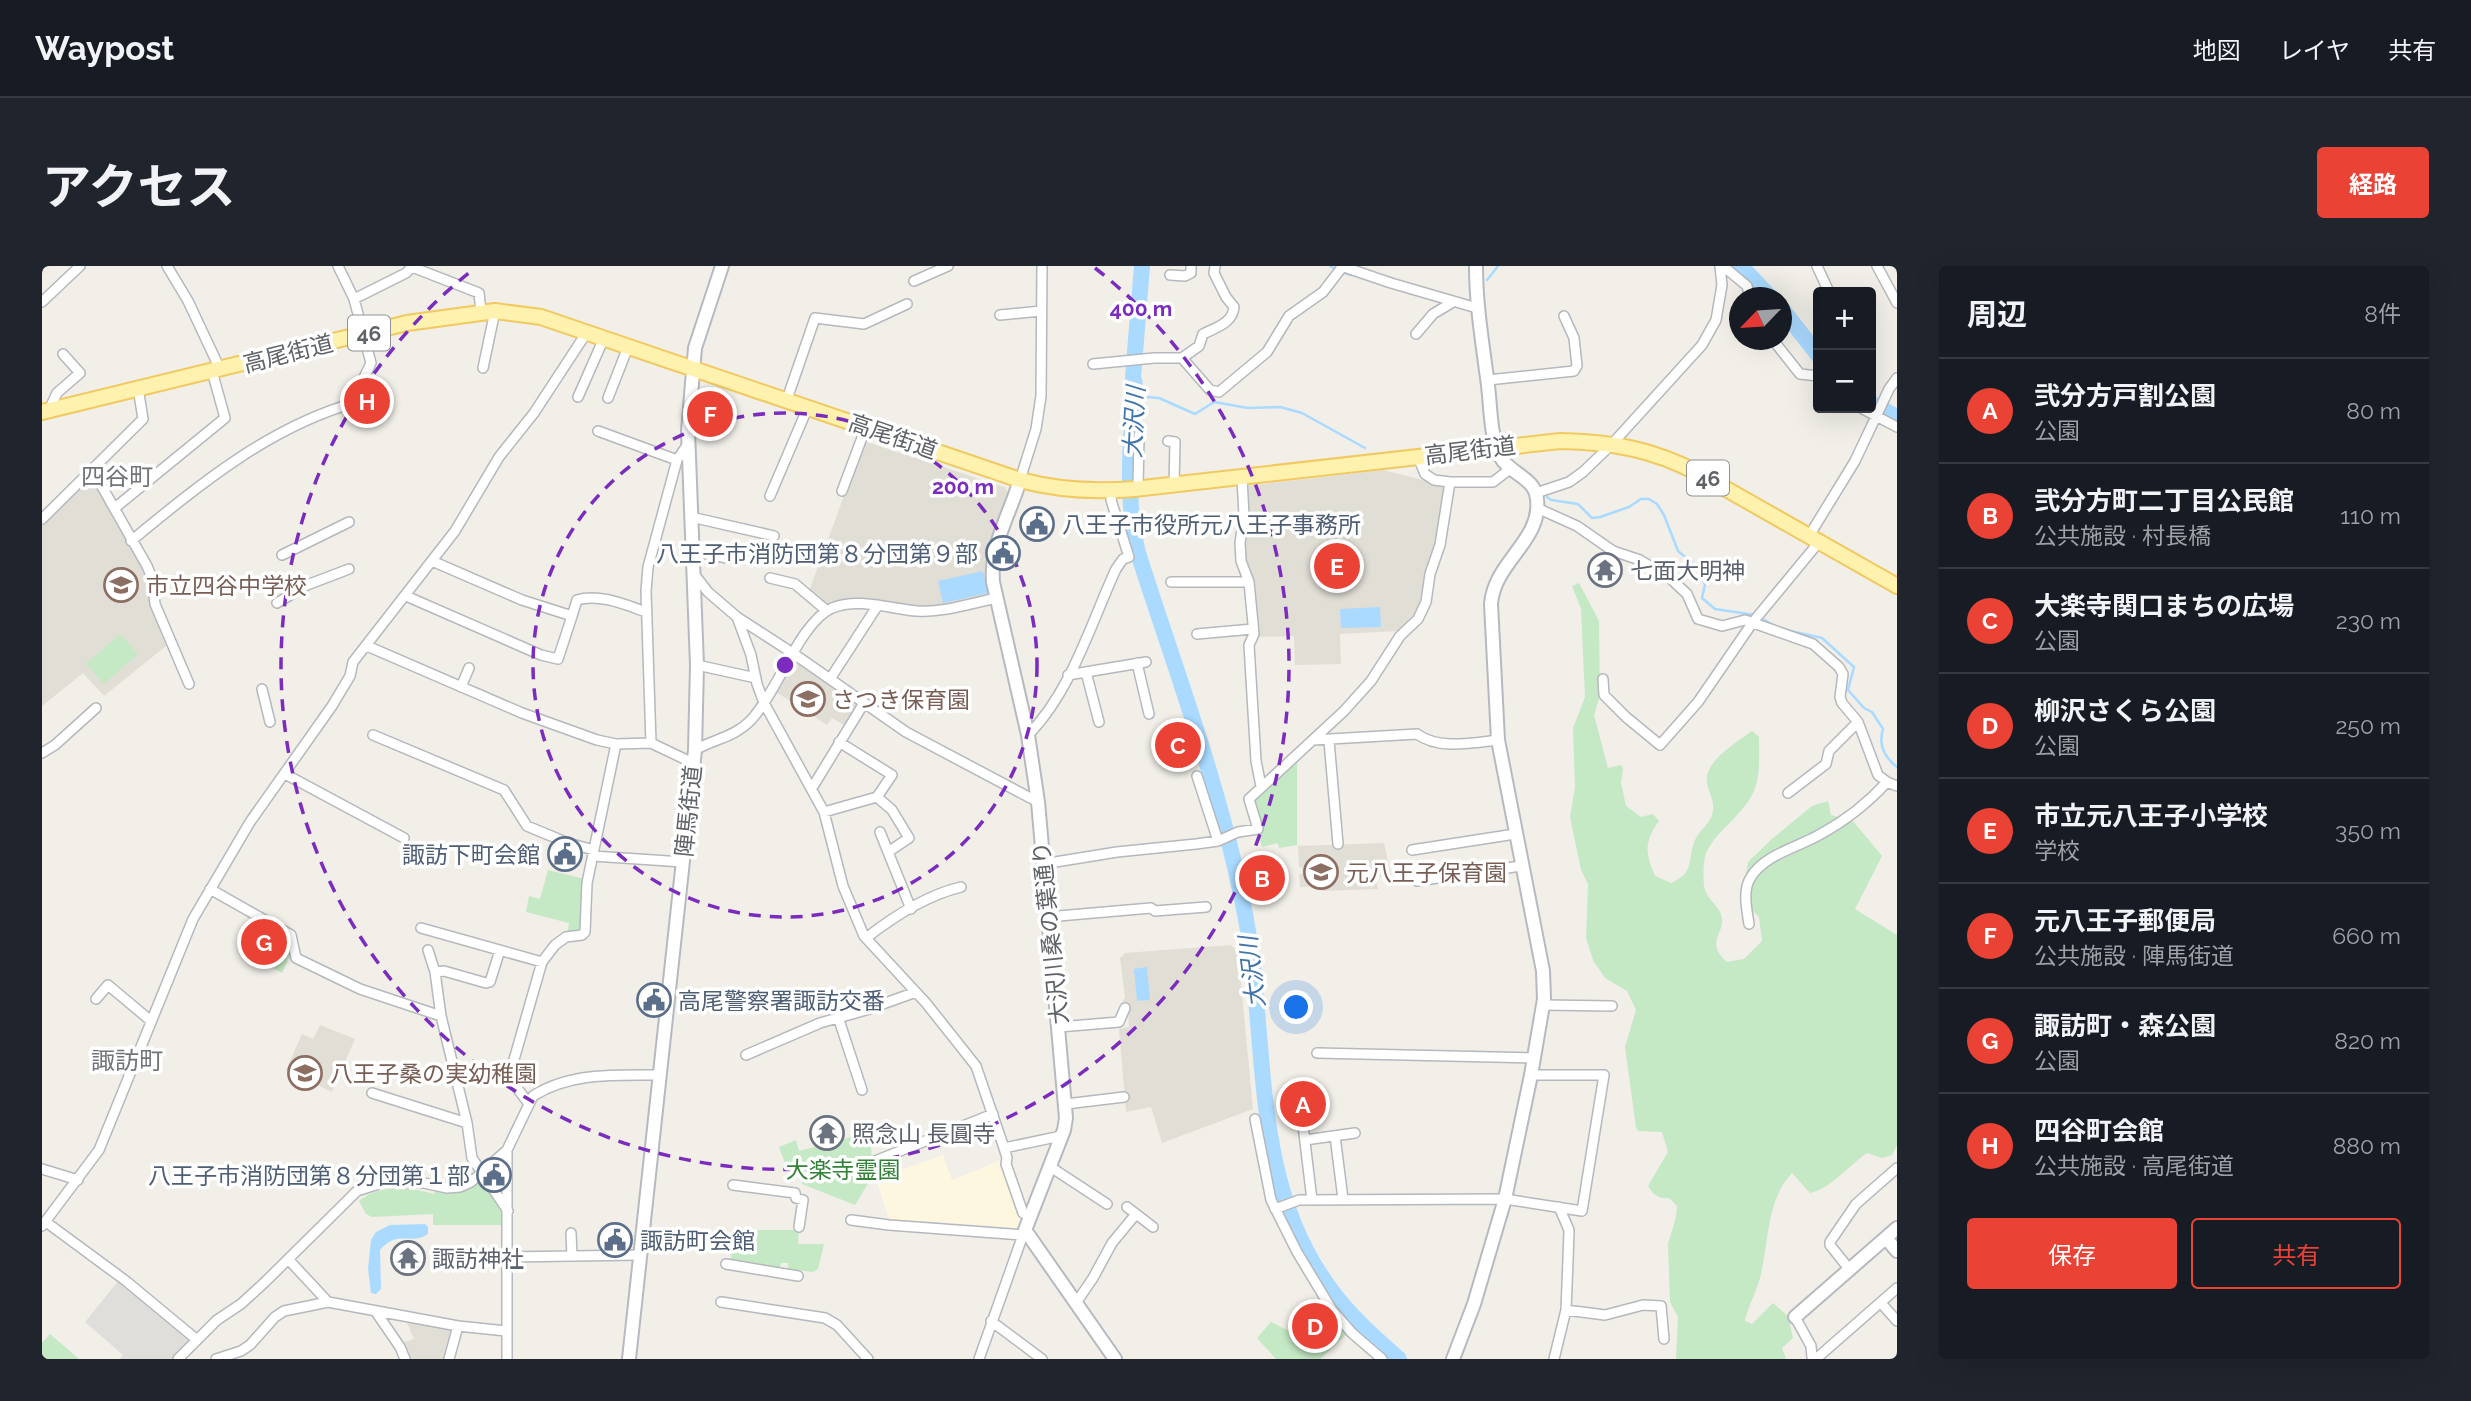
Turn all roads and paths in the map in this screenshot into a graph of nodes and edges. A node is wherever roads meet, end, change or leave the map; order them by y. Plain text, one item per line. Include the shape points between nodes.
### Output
1 (80, 266) edge
2 (167, 266) edge
3 (338, 266) edge
4 (722, 266) edge
5 (948, 266) edge
6 (1042, 266) edge
7 (1191, 266) edge
8 (1215, 266) edge
9 (1343, 266) edge
10 (1476, 266) edge
11 (1721, 266) edge
12 (1817, 266) edge
13 (1877, 266) edge
14 (413, 267) edge
15 (1170, 275) dead end
16 (914, 281) dead end
17 (1747, 287) edge
18 (1827, 287) edge
19 (354, 299) junction
20 (42, 302) edge
21 (1453, 302) junction
22 (1897, 303) edge
23 (907, 304) dead end
24 (1477, 308) junction
25 (488, 311) junction
26 (1041, 312) junction
27 (1000, 315) dead end
28 (1564, 316) dead end
29 (587, 332) junction
30 (363, 334) junction
31 (1416, 334) dead end
32 (604, 338) junction
33 (628, 347) junction
34 (1781, 350) edge
35 (63, 354) dead end
36 (1182, 358) junction
37 (1093, 364) dead end
38 (483, 368) dead end
39 (216, 370) junction
40 (694, 370) junction
41 (1813, 375) edge
42 (1897, 378) edge
43 (1488, 380) junction
44 (138, 388) junction
45 (578, 397) dead end
46 (608, 398) dead end
47 (787, 399) junction
48 (808, 407) junction
49 (46, 411) edge
50 (1871, 413) edge
51 (1877, 416) junction
52 (866, 426) junction
53 (1897, 427) edge
54 (598, 431) dead end
55 (1139, 435) dead end
56 (1168, 441) dead end
57 (688, 443) junction
58 (1612, 444) junction
59 (1497, 446) junction
60 (1419, 457) junction
61 (677, 460) junction
62 (92, 469) junction
63 (1510, 469) junction
64 (1242, 478) junction
65 (1020, 480) junction
66 (1450, 482) junction
67 (1174, 486) junction
68 (1126, 490) junction
69 (842, 491) dead end
70 (1536, 493) junction
71 (770, 496) dead end
72 (116, 507) junction
73 (1537, 508) junction
74 (691, 517) junction
75 (42, 519) edge
76 (349, 522) dead end
77 (774, 536) dead end
78 (1814, 539) junction
79 (131, 541) junction
80 (693, 551) junction
81 (282, 555) dead end
82 (727, 558) dead end
83 (432, 561) junction
84 (349, 569) dead end
85 (694, 574) junction
86 (770, 578) dead end
87 (1171, 582) dead end
88 (1249, 582) junction
89 (1897, 586) edge
90 (406, 596) junction
91 (997, 598) junction
92 (277, 603) dead end
93 (878, 605) junction
94 (827, 611) junction
95 (646, 612) junction
96 (572, 616) junction
97 (737, 617) junction
98 (1754, 621) junction
99 (1253, 629) junction
100 (1197, 634) dead end
101 (367, 646) junction
102 (794, 654) junction
103 (697, 665) junction
104 (469, 668) dead end
105 (1086, 672) junction
106 (1068, 675) junction
107 (756, 678) junction
108 (830, 679) junction
109 (1603, 679) dead end
110 (189, 684) dead end
111 (461, 687) junction
112 (262, 689) dead end
113 (864, 702) junction
114 (764, 704) junction
115 (96, 708) dead end
116 (1149, 714) dead end
117 (270, 722) dead end
118 (1099, 722) dead end
119 (1858, 722) junction
120 (373, 735) dead end
121 (1028, 735) junction
122 (1313, 740) junction
123 (1498, 740) junction
124 (1329, 741) junction
125 (839, 742) junction
126 (651, 743) junction
127 (616, 744) junction
128 (42, 753) edge
129 (694, 756) junction
130 (285, 774) junction
131 (1197, 776) dead end
132 (1887, 782) junction
133 (1262, 786) junction
134 (1897, 786) edge
135 (811, 788) junction
136 (1788, 793) dead end
137 (877, 797) junction
138 (1038, 802) junction
139 (824, 812) junction
140 (880, 832) dead end
141 (1515, 834) junction
142 (404, 838) dead end
143 (1219, 840) junction
144 (1338, 844) dead end
145 (1412, 850) dead end
146 (888, 852) junction
147 (594, 853) junction
148 (683, 862) junction
149 (1043, 864) junction
150 (1521, 866) junction
151 (1417, 881) dead end
152 (961, 887) dead end
153 (211, 889) junction
154 (1206, 907) dead end
155 (911, 909) junction
156 (1047, 917) junction
157 (1749, 924) dead end
158 (421, 928) dead end
159 (866, 938) junction
160 (428, 950) dead end
161 (500, 950) junction
162 (542, 962) junction
163 (436, 972) junction
164 (916, 992) junction
165 (96, 999) dead end
166 (1543, 1005) junction
167 (1612, 1006) dead end
168 (1125, 1008) dead end
169 (441, 1016) junction
170 (838, 1017) junction
171 (150, 1021) junction
172 (1059, 1027) junction
173 (1317, 1054) dead end
174 (746, 1055) dead end
175 (1533, 1058) junction
176 (659, 1075) junction
177 (1531, 1075) junction
178 (862, 1090) dead end
179 (372, 1093) dead end
180 (1124, 1097) dead end
181 (529, 1104) junction
182 (1066, 1104) junction
183 (1301, 1109) dead end
184 (993, 1114) junction
185 (1255, 1119) dead end
186 (467, 1123) junction
187 (1355, 1133) dead end
188 (1061, 1136) junction
189 (1335, 1136) junction
190 (1305, 1140) junction
191 (1004, 1149) junction
192 (507, 1150) junction
193 (1049, 1166) junction
194 (1897, 1168) edge
195 (42, 1169) edge
196 (875, 1170) dead end
197 (482, 1173) junction
198 (78, 1180) junction
199 (733, 1185) dead end
200 (1343, 1199) junction
201 (1504, 1199) junction
202 (1312, 1200) junction
203 (1107, 1203) dead end
204 (1127, 1207) dead end
205 (1559, 1207) junction
206 (1278, 1208) junction
207 (508, 1211) junction
208 (1136, 1214) junction
209 (1029, 1216) junction
210 (851, 1220) dead end
211 (44, 1224) edge
212 (799, 1227) dead end
213 (1153, 1227) dead end
214 (1897, 1228) edge
215 (1024, 1232) junction
216 (571, 1233) dead end
217 (1886, 1238) junction
218 (1897, 1251) edge
219 (639, 1255) junction
220 (572, 1256) junction
221 (507, 1257) junction
222 (288, 1259) junction
223 (726, 1264) dead end
224 (1850, 1270) junction
225 (797, 1276) dead end
226 (1897, 1289) edge
227 (328, 1302) junction
228 (721, 1302) dead end
229 (1076, 1303) junction
230 (1881, 1303) junction
231 (1566, 1310) junction
232 (376, 1312) junction
233 (1795, 1317) joint
234 (991, 1321) junction
235 (1897, 1321) edge
236 (458, 1326) junction
237 (506, 1331) junction
238 (196, 1339) junction
239 (1664, 1339) dead end
240 (178, 1359) edge
241 (216, 1359) edge
242 (405, 1359) edge
243 (449, 1359) edge
244 (507, 1359) edge
245 (629, 1359) edge
246 (868, 1359) edge
247 (979, 1359) edge
248 (1042, 1359) edge
249 (1115, 1359) edge
250 (1382, 1359) edge
251 (1454, 1359) edge
252 (1554, 1359) edge

1 - 20 street
2 - 39 street via 193,311
3 - 19 street
4 - 40 street, 陣馬街道 via 698,338
5 - 16 street
6 - 26 street
7 - 15 street via 1191,273 1185,276
8 - 36 street via 1234,313 1203,334 1199,345
9 - 21 street
9 - 36 street via 1323,292 1289,316 1267,352 1219,392 1210,390
10 - 24 street
11 - 17 street
11 - 58 street via 1719,304 1709,335
12 - 18 street
13 - 22 street
14 - 19 street
14 - 25 street via 479,293
19 - 30 street
21 - 24 street
21 - 31 street via 1433,314
23 - 47 street via 864,324 815,318
24 - 43 street
25 - 29 main road, 高尾街道 / 46 via 541,317
25 - 30 main road, 高尾街道 / 46
25 - 38 street
26 - 27 street
26 - 65 street via 1040,405
28 - 43 street via 1574,338 1574,371
29 - 32 main road, 高尾街道 / 46
29 - 83 street
30 - 39 main road, 高尾街道 / 46
30 - 79 street via 371,363 357,402 334,408 248,450
32 - 33 main road, 高尾街道 / 46
32 - 45 street
33 - 40 main road, 高尾街道 / 46
33 - 46 street
34 - 41 street via 1800,374
35 - 49 street via 80,373 57,393
36 - 37 street
39 - 44 main road, 高尾街道 / 46
39 - 72 street via 225,418
40 - 47 main road, 高尾街道 / 46
40 - 57 street, 陣馬街道
42 - 51 street
43 - 59 street
44 - 49 main road, 高尾街道 / 46
44 - 62 street via 142,419
47 - 48 main road, 高尾街道 / 46
48 - 52 main road, 高尾街道 / 46
48 - 71 street
50 - 51 street
51 - 53 street
51 - 78 street
52 - 65 main road, 高尾街道 / 46
52 - 69 street
54 - 61 street
55 - 68 street
56 - 67 street via 1175,442
57 - 61 street
57 - 74 street, 陣馬街道
58 - 59 main road, 高尾街道 / 46 via 1560,441
58 - 70 street via 1569,482
58 - 78 main road, 高尾街道 / 46 via 1674,460
59 - 60 main road, 高尾街道 / 46
59 - 63 street
60 - 64 main road, 高尾街道 / 46
60 - 66 street via 1425,474
61 - 95 street via 648,567
62 - 72 street
62 - 75 street
63 - 66 street via 1493,482
63 - 70 street
64 - 67 main road, 高尾街道 / 46
64 - 88 street via 1241,561
65 - 68 main road, 高尾街道 / 46
65 - 91 street, 大沢川桑の葉通り via 995,551 992,567
66 - 122 street via 1440,545 1418,619 1400,636 1371,681
67 - 68 main road, 高尾街道 / 46
68 - 106 street via 1111,500 1129,557 1116,569
70 - 73 street
72 - 79 street
73 - 98 street via 1671,579 1687,594 1698,619 1722,626
73 - 123 street via 1530,535 1492,591
74 - 77 street
74 - 80 street, 陣馬街道
76 - 81 street
78 - 89 main road, 高尾街道 / 46
78 - 98 street
79 - 110 street via 148,566 155,604
80 - 82 street
80 - 85 street, 陣馬街道
83 - 90 street
83 - 96 street
84 - 92 street via 307,584
85 - 97 street
85 - 103 street, 陣馬街道
86 - 94 street via 795,584
87 - 88 street
88 - 99 street
90 - 96 street via 558,659
90 - 101 street
91 - 93 street via 919,612
91 - 121 street, 大沢川桑の葉通り
93 - 94 street via 843,605
93 - 108 street
94 - 102 street
95 - 96 street via 585,597 577,600
95 - 126 street
97 - 102 street
97 - 107 street
98 - 109 street via 1698,702 1660,745 1604,695
98 - 119 street via 1812,644 1839,667 1843,674 1840,697
99 - 100 street
99 - 133 street via 1256,761
101 - 111 street
101 - 130 street
102 - 108 street
102 - 114 street
103 - 107 street
103 - 129 street, 陣馬街道
104 - 111 street
105 - 106 street
105 - 116 street via 1142,663
105 - 118 street
106 - 121 street via 1041,723
107 - 114 street
108 - 113 street
111 - 127 street
112 - 117 street
113 - 125 street
113 - 138 street via 906,732
114 - 129 street via 733,735 710,741
114 - 135 street
115 - 128 street
119 - 132 street via 1878,775
119 - 136 street via 1829,751 1826,764
120 - 147 street via 504,790 527,826
121 - 138 street, 大沢川桑の葉通り
122 - 124 street
122 - 133 street
123 - 124 street via 1427,742 1416,734
123 - 141 street
124 - 144 street
125 - 135 street
125 - 137 street via 892,775
126 - 127 street
126 - 129 street
127 - 147 street
129 - 148 street, 陣馬街道
130 - 142 street
130 - 153 street
131 - 143 street
132 - 134 street
132 - 157 street via 1844,821 1772,858 1752,875 1747,884
133 - 143 street via 1249,799 1258,829
135 - 139 street
137 - 139 street
137 - 146 street via 892,810 909,838
138 - 149 street, 大沢川桑の葉通り
139 - 159 street via 843,886
140 - 146 street
141 - 145 street
141 - 150 street
143 - 149 street
146 - 155 street
147 - 148 street
147 - 162 street via 587,883 585,932 566,937
148 - 176 street, 陣馬街道
149 - 156 street, 大沢川桑の葉通り
150 - 151 street
150 - 166 street via 1543,971
152 - 155 street via 943,891
153 - 169 street via 291,935 296,958 360,989
153 - 171 street via 193,919
154 - 156 street
155 - 159 street
156 - 172 street, 大沢川桑の葉通り
158 - 161 street
159 - 164 street
160 - 163 street
161 - 162 street
161 - 163 street via 489,982
162 - 181 street via 509,1077
163 - 169 street
164 - 170 street
164 - 184 street via 975,1066
165 - 171 street via 108,985
166 - 167 street
166 - 175 street
168 - 172 street via 1119,1022
169 - 186 street
170 - 174 street
170 - 178 street
171 - 198 street via 99,1150
172 - 182 street, 大沢川桑の葉通り
173 - 175 street
175 - 177 street
176 - 181 street via 594,1076 541,1091
176 - 219 street, 陣馬街道
177 - 201 street
177 - 205 street via 1604,1075 1583,1211
179 - 186 street
180 - 182 street
181 - 192 street
182 - 188 street, 大沢川桑の葉通り
183 - 190 street
184 - 191 street
184 - 196 street via 875,1161
185 - 206 street via 1271,1200
186 - 197 street via 472,1158
187 - 189 street
188 - 191 street
188 - 193 street, 大沢川桑の葉通り
189 - 190 street
189 - 200 street
190 - 202 street
191 - 209 street via 1023,1213
192 - 197 street
192 - 207 street
193 - 203 street
193 - 209 street, 大沢川桑の葉通り
194 - 224 street via 1856,1204 1830,1242
195 - 198 street
197 - 207 street
197 - 222 street via 460,1187 385,1182 356,1192
198 - 211 street
199 - 212 street via 795,1192 796,1198 803,1200
200 - 201 street
200 - 202 street
201 - 205 street
201 - 251 street
202 - 206 street
204 - 208 street
205 - 231 street via 1569,1230
206 - 250 street via 1297,1252 1332,1310
207 - 221 street
208 - 213 street
208 - 229 street via 1112,1243
209 - 215 street, 大沢川桑の葉通り
210 - 215 street
211 - 238 street via 126,1280
214 - 217 street
215 - 229 street
215 - 234 street
216 - 220 street
217 - 218 street
217 - 224 street
219 - 220 street
219 - 245 street, 陣馬街道
220 - 221 street
221 - 237 street
222 - 227 street
222 - 238 street
223 - 225 street
224 - 233 street
226 - 230 street
227 - 232 street
227 - 241 street via 284,1311 250,1345
228 - 246 street via 825,1318
229 - 249 street
230 - 233 street via 1818,1358 1812,1357
230 - 235 street
231 - 239 street via 1605,1315 1643,1305 1661,1306
231 - 252 street
232 - 236 street
232 - 242 street
234 - 247 street
234 - 248 street
236 - 237 street
236 - 243 street
237 - 244 street
238 - 240 street

